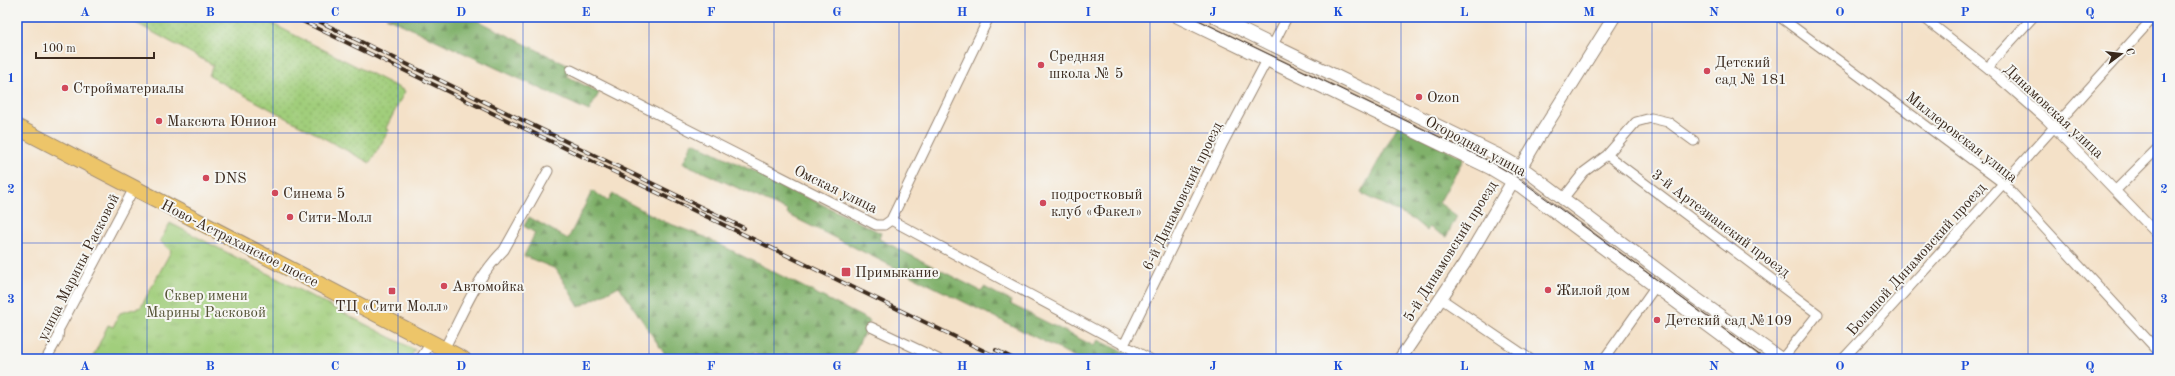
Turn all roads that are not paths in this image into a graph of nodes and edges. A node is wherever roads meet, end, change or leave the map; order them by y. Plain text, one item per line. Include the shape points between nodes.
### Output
1 (989, 17) edge
2 (1178, 17) edge
3 (1215, 17) edge
4 (1287, 17) edge
5 (1614, 17) edge
6 (1780, 17) edge
7 (1924, 17) edge
8 (2032, 17) edge
9 (2154, 17) edge
10 (1935, 21) edge
11 (1273, 45) junction
12 (1266, 60) junction
13 (1989, 69) junction
14 (571, 70) dead end
15 (17, 127) edge
16 (2053, 127) junction
17 (1694, 141) dead end
18 (2158, 148) edge
19 (1607, 155) junction
20 (1520, 168) junction
21 (548, 171) dead end
22 (1513, 182) junction
23 (2003, 184) junction
24 (134, 188) junction
25 (2116, 190) junction
26 (1562, 200) junction
27 (891, 220) junction
28 (2158, 235) edge
29 (1655, 287) junction
30 (1440, 298) junction
31 (871, 327) dead end
32 (1124, 345) junction
33 (438, 346) junction
34 (2158, 351) edge
35 (46, 359) edge
36 (420, 359) edge
37 (463, 359) edge
38 (938, 359) edge
39 (1150, 359) edge
40 (1400, 359) edge
41 (1530, 359) edge
42 (1604, 359) edge
43 (1753, 359) edge
44 (1781, 359) edge
45 (1843, 359) edge

1 - 27 street
2 - 12 street, Огородная улица
3 - 11 street, Огородная улица
4 - 11 street
5 - 20 street, 5-й Динамовский проезд
6 - 23 street, Миллеровская улица
7 - 10 street, Динамовская улица
8 - 13 street via 1992,62
9 - 16 street, Большой Динамовский проезд
10 - 13 street, Динамовская улица
11 - 20 street, Огородная улица
12 - 22 street, Огородная улица via 1466,156
12 - 32 street, 6-й Динамовский проезд
13 - 16 street, Динамовская улица
14 - 27 street, Омская улица via 876,225 884,225
15 - 24 main road, Ново-Астраханское шоссе
16 - 23 street, Большой Динамовский проезд
16 - 25 street, Динамовская улица
17 - 19 street via 1668,122 1651,118 1636,122
18 - 25 street
19 - 26 street via 1584,172
19 - 44 street, 3-й Артезианский проезд via 1818,314
20 - 22 street, 5-й Динамовский проезд
20 - 26 street, Огородная улица
21 - 33 street via 504,250 497,256
22 - 29 street, Огородная улица
22 - 30 street, 5-й Динамовский проезд via 1464,264
23 - 34 street, Миллеровская улица
23 - 45 street, Большой Динамовский проезд
24 - 33 main road, Ново-Астраханское шоссе
24 - 35 street, улица Марины Расковой via 59,329 58,338
25 - 28 street, Динамовская улица
26 - 44 street, Огородная улица
27 - 32 street, Омская улица
29 - 42 street
29 - 43 street, Огородная улица
30 - 40 street, 5-й Динамовский проезд
30 - 41 street
31 - 38 street
32 - 39 street, Омская улица
33 - 36 street
33 - 37 main road, Ново-Астраханское шоссе

